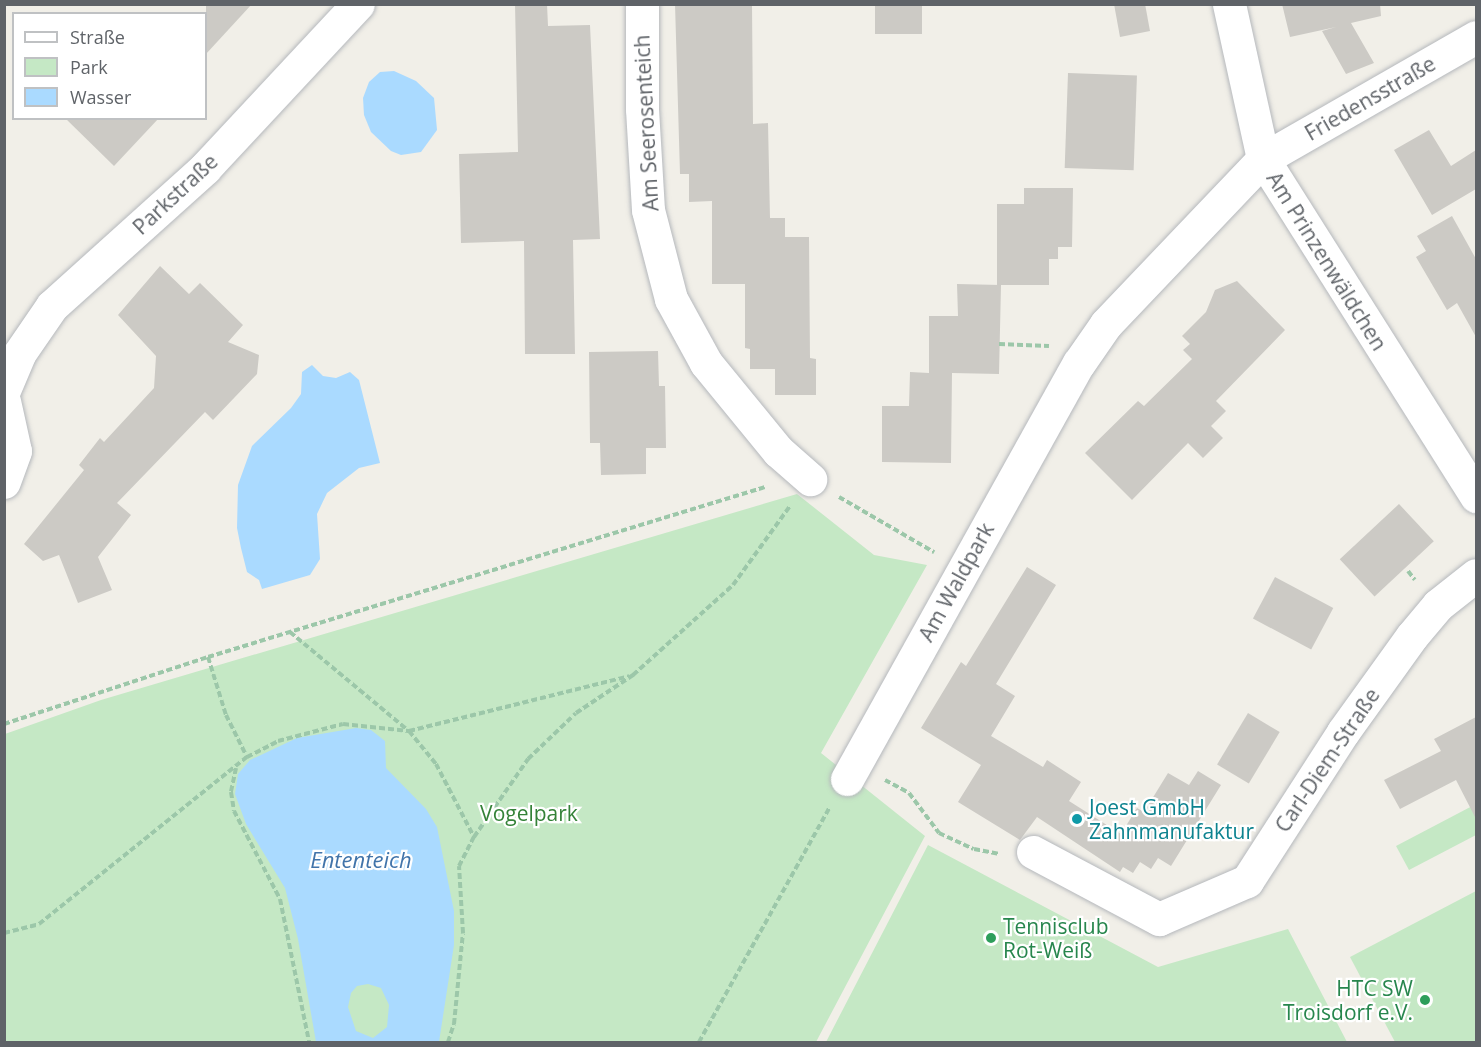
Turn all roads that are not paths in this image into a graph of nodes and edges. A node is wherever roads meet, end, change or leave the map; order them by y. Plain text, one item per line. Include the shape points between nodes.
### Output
1 (358, 4) edge
2 (642, 4) edge
3 (1229, 4) edge
4 (1476, 37) edge
5 (1263, 159) junction
6 (4, 390) edge
7 (4, 401) edge
8 (810, 479) road end
9 (4, 482) edge
10 (1476, 496) edge
11 (1476, 574) edge
12 (851, 771) road end
13 (1033, 852) road end

1 - 6 street, Parkstraße via 205,168 52,306 19,354
2 - 8 street, Am Seerosenteich via 642,109 648,210 671,299 705,363 778,451
3 - 5 street, Am Prinzenwäldchen
4 - 5 street, Friedensstraße
5 - 10 street, Am Prinzenwäldchen
5 - 12 street, Am Waldpark via 1106,324 1079,363
7 - 9 street via 15,451
11 - 13 street, Carl-Diem-Straße via 1438,605 1406,645 1343,732 1247,881 1159,919

